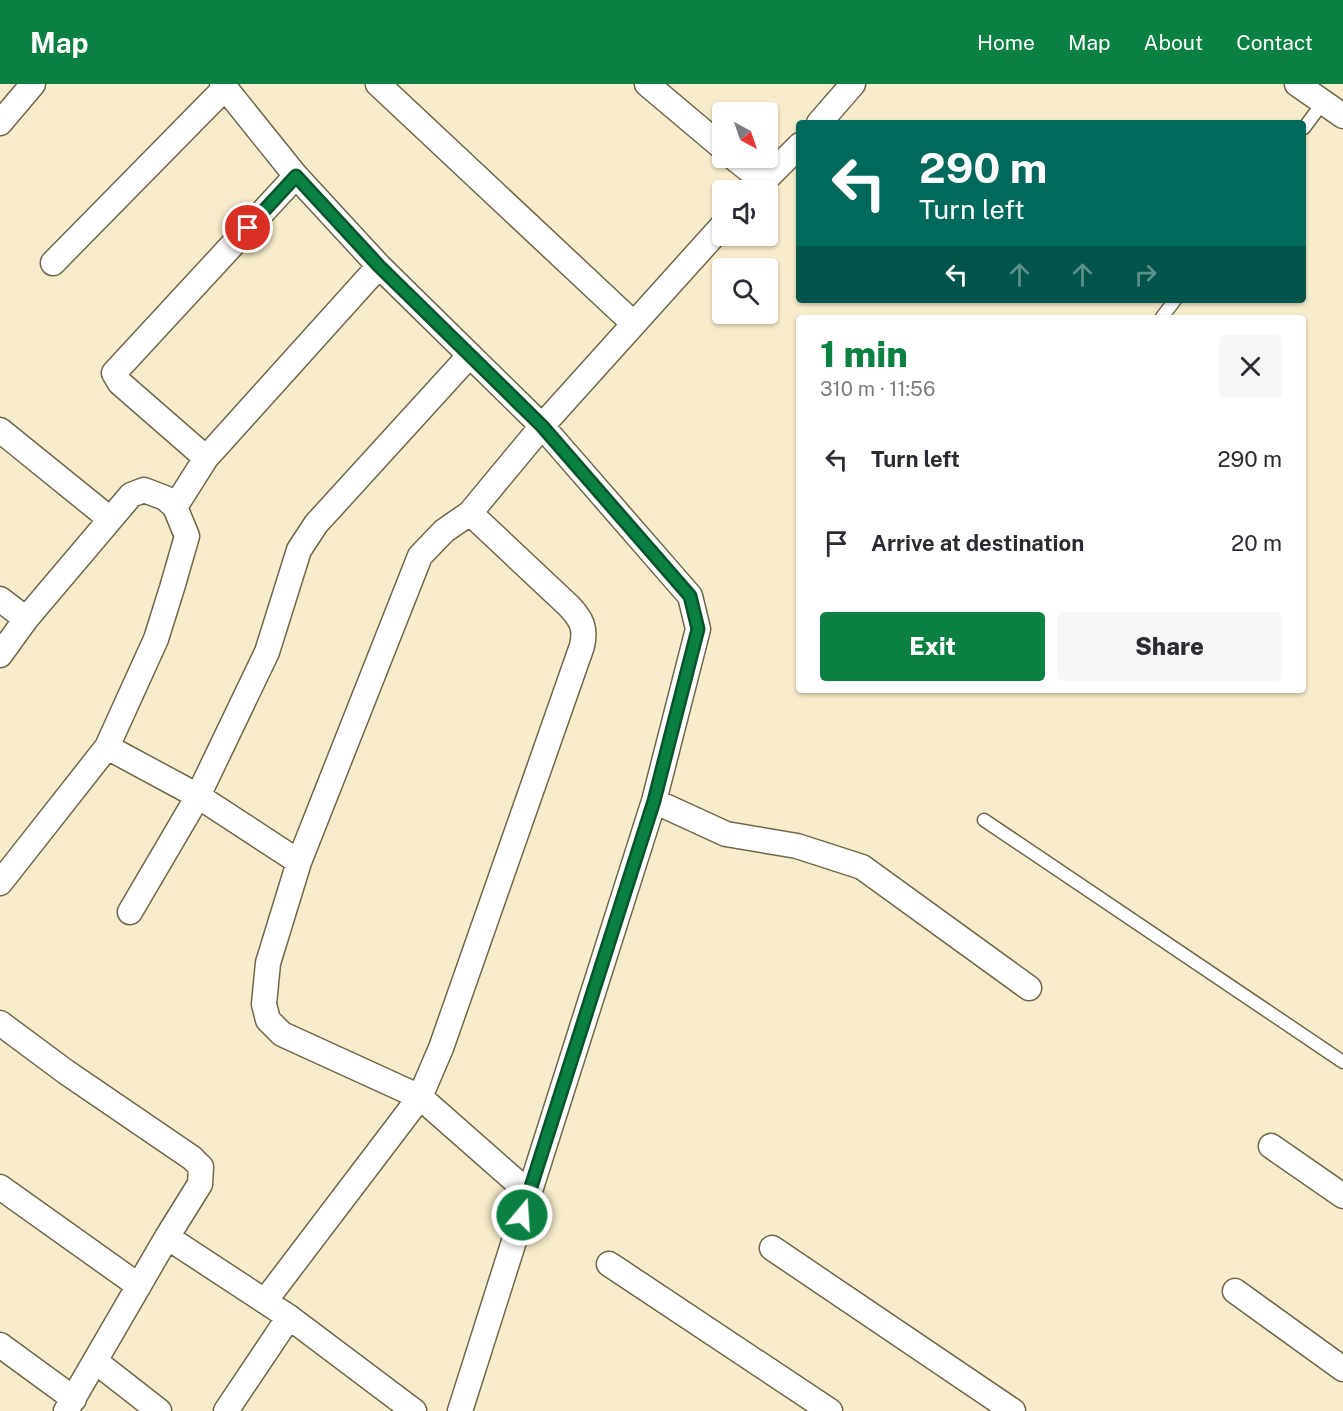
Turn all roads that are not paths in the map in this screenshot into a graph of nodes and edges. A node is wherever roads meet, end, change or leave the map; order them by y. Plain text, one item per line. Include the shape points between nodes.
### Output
1 (33, 84) edge
2 (378, 84) edge
3 (647, 84) edge
4 (852, 84) edge
5 (1298, 84) edge
6 (224, 86) edge
7 (1324, 101) junction
8 (1343, 116) edge
9 (822, 120) edge
10 (0, 123) edge
11 (1306, 125) edge
12 (712, 139) edge
13 (796, 149) edge
14 (743, 168) edge
15 (296, 176) junction
16 (754, 180) edge
17 (765, 180) edge
18 (712, 237) edge
19 (53, 263) dead end
20 (379, 266) junction
21 (1173, 303) edge
22 (1164, 315) edge
23 (634, 324) junction
24 (470, 355) junction
25 (542, 426) junction
26 (0, 430) edge
27 (206, 459) junction
28 (175, 507) junction
29 (470, 513) junction
30 (110, 519) junction
31 (0, 598) edge
32 (26, 619) junction
33 (0, 655) edge
34 (107, 747) junction
35 (198, 796) junction
36 (654, 801) junction
37 (984, 820) dead end
38 (299, 862) junction
39 (0, 883) edge
40 (130, 912) dead end
41 (1029, 988) dead end
42 (0, 1023) edge
43 (1343, 1062) edge
44 (420, 1097) junction
45 (1271, 1146) dead end
46 (0, 1187) edge
47 (529, 1193) junction
48 (1343, 1196) edge
49 (167, 1237) junction
50 (772, 1248) dead end
51 (609, 1263) dead end
52 (139, 1286) junction
53 (1235, 1291) dead end
54 (265, 1301) junction
55 (289, 1317) junction
56 (0, 1345) edge
57 (95, 1361) junction
58 (1343, 1369) edge
59 (70, 1405) edge
60 (159, 1411) edge
61 (226, 1411) edge
62 (414, 1411) edge
63 (460, 1411) edge
64 (830, 1411) edge
65 (1012, 1411) edge

1 - 10 street
2 - 23 street
3 - 12 street
4 - 9 street
5 - 7 street
6 - 15 street
6 - 19 street
7 - 8 street
7 - 11 lane
13 - 17 street
14 - 16 street
15 - 20 street
15 - 27 street via 114,373 120,383
18 - 23 street
20 - 24 street
20 - 27 street
21 - 22 lane
23 - 25 street
24 - 25 street
24 - 35 street via 316,524 299,550 267,652
25 - 29 street
25 - 36 street via 690,596 698,629
26 - 30 street
27 - 28 street
28 - 30 street via 165,498 144,490 131,495
28 - 34 street via 187,536 156,639
29 - 38 street via 444,531 420,556
29 - 44 street via 569,606 585,631 441,1048
30 - 32 street
31 - 32 street
32 - 33 street
34 - 35 street
34 - 39 street
35 - 38 street
35 - 40 street
36 - 41 street via 726,834 797,846 861,867
36 - 47 street
37 - 43 lane
38 - 44 street via 268,963 264,1004 268,1020 282,1034
42 - 49 street via 201,1167 200,1184
44 - 47 street
44 - 54 street
45 - 48 street
46 - 52 street
47 - 63 street
49 - 52 street
49 - 54 street
50 - 65 street
51 - 64 street
52 - 57 street
53 - 58 street
54 - 55 street
55 - 61 street
55 - 62 street
56 - 59 street
57 - 59 street
57 - 60 street

